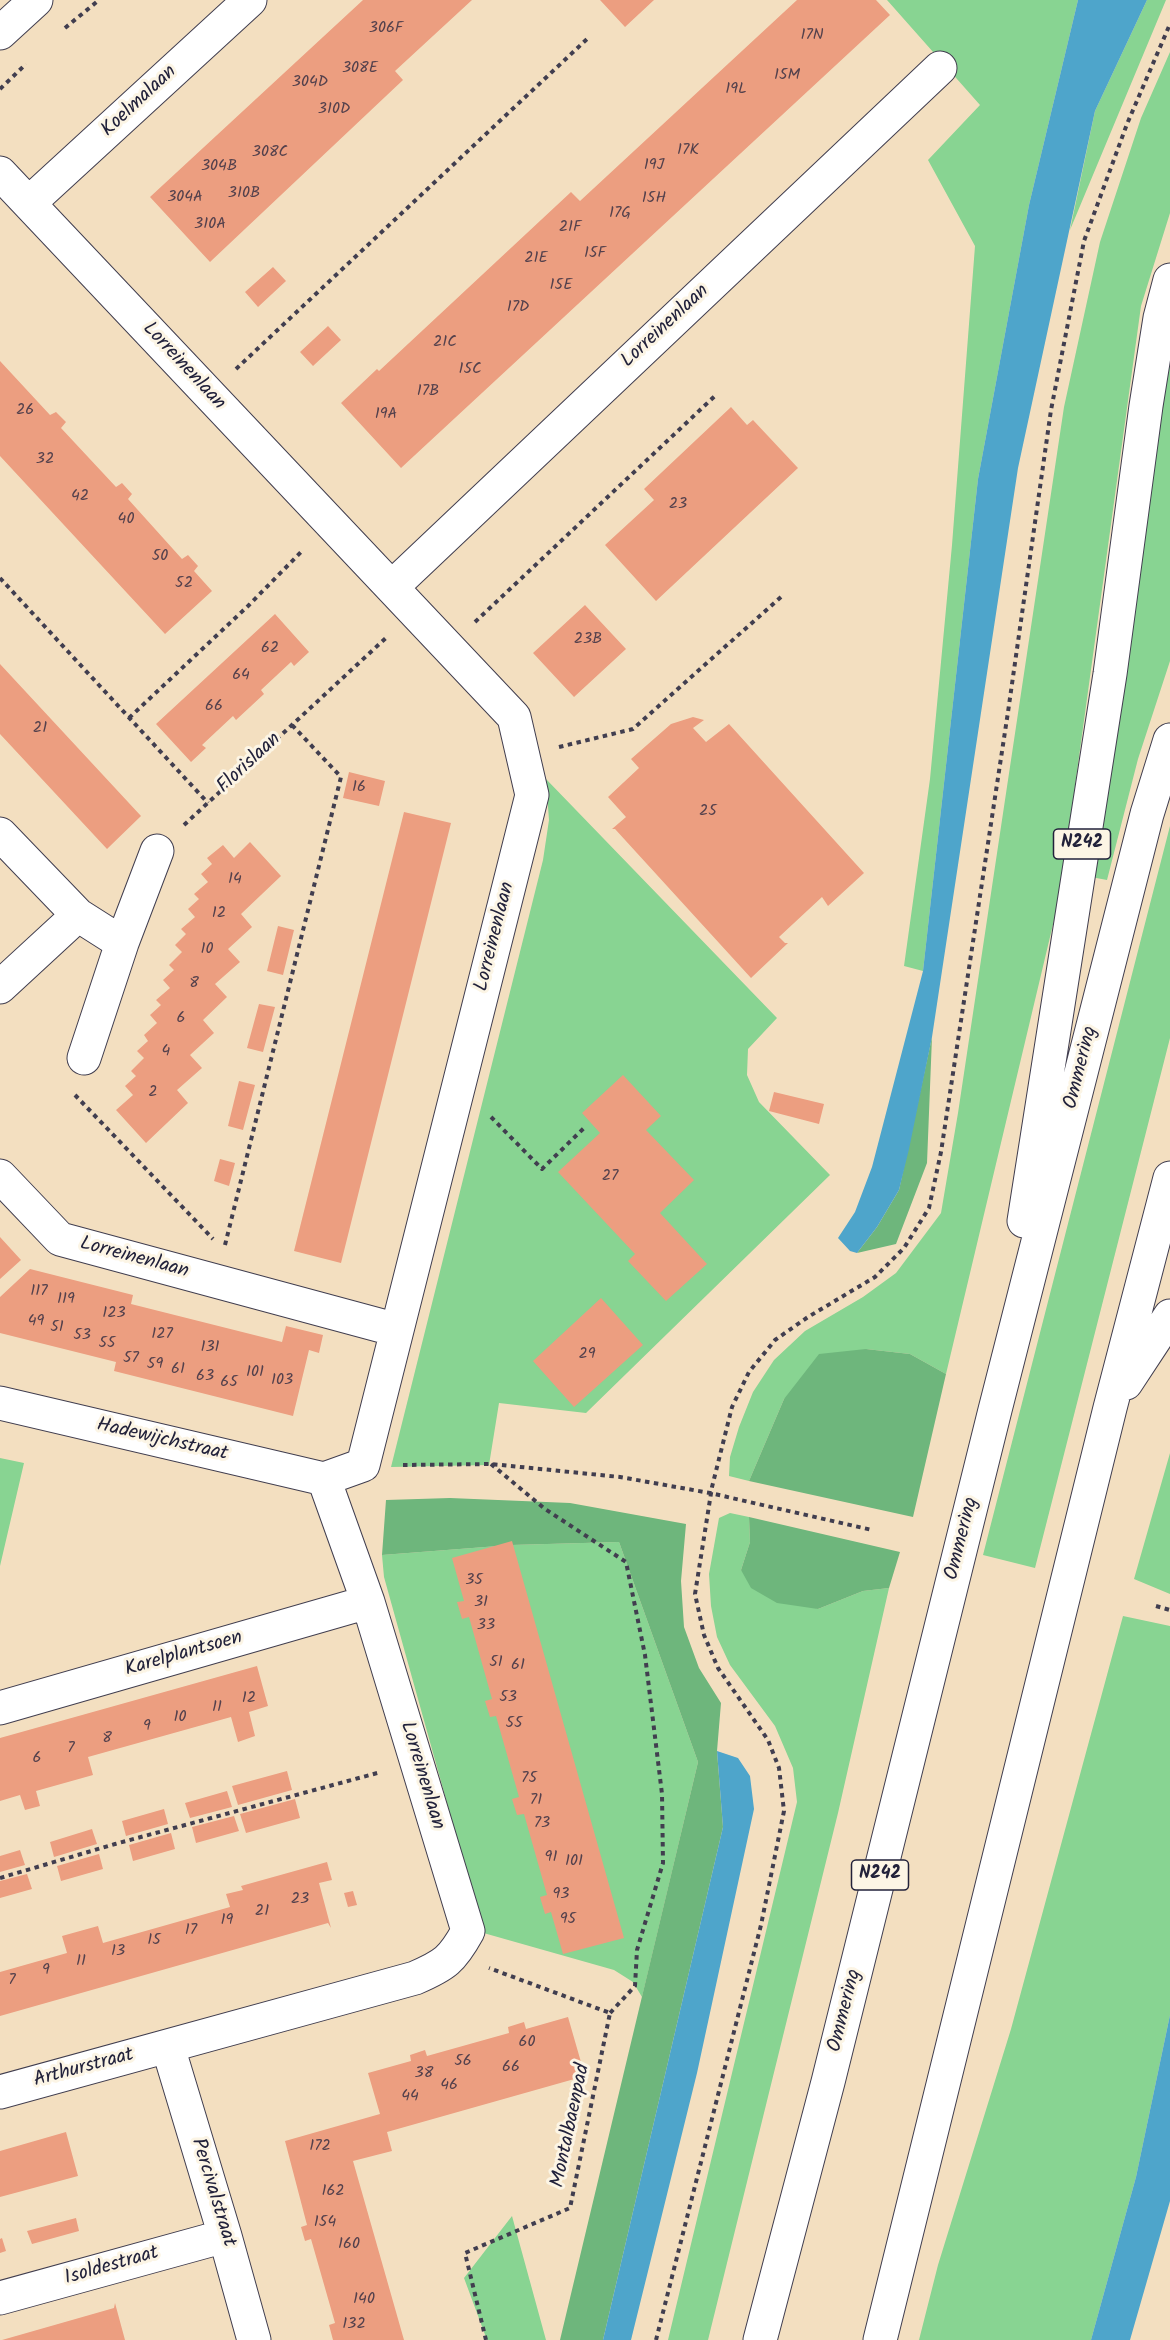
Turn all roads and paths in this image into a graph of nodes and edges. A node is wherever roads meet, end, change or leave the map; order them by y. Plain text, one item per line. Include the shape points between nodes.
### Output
1 (36, 0) edge
2 (250, 0) edge
3 (1170, 24) edge
4 (0, 33) edge
5 (587, 39) dead end
6 (940, 68) dead end
7 (0, 172) edge
8 (29, 203) junction
9 (1170, 280) edge
10 (209, 394) junction
11 (717, 394) dead end
12 (330, 522) junction
13 (0, 578) edge
14 (392, 587) junction
15 (782, 596) dead end
16 (414, 611) junction
17 (448, 647) junction
18 (129, 718) junction
19 (292, 725) junction
20 (1170, 740) edge
21 (523, 755) junction
22 (208, 803) junction
23 (0, 834) edge
24 (157, 851) joint
25 (78, 915) junction
26 (122, 943) junction
27 (0, 987) edge
28 (84, 1058) joint
29 (459, 1084) junction
30 (585, 1127) dead end
31 (0, 1176) edge
32 (1170, 1178) edge
33 (1170, 1316) edge
34 (397, 1330) junction
35 (0, 1403) edge
36 (1110, 1407) junction
37 (995, 1410) junction
38 (491, 1464) junction
39 (363, 1465) junction
40 (324, 1479) junction
41 (710, 1493) junction
42 (872, 1530) dead end
43 (368, 1602) junction
44 (1156, 1606) dead end
45 (1170, 1610) edge
46 (0, 1708) edge
47 (417, 1763) junction
48 (0, 1878) edge
49 (454, 1956) junction
50 (610, 2013) junction
51 (168, 2047) junction
52 (0, 2092) edge
53 (225, 2236) junction
54 (0, 2298) edge
55 (254, 2340) edge
56 (486, 2340) edge
57 (656, 2340) edge
58 (760, 2340) edge
59 (880, 2340) edge

1 - 4 main road
2 - 8 main road, Koelmalaan
3 - 41 path via 1127,124 1084,241 1051,410 929,1208 904,1248 875,1277 776,1340 749,1372 732,1407
5 - 10 path
6 - 14 main road, Lorreinenlaan
7 - 8 main road, Lorreinenlaan
8 - 10 main road, Lorreinenlaan
9 - 37 main road, N242 via 1148,395 1110,674
10 - 12 main road, Lorreinenlaan
11 - 17 path
12 - 14 main road, Lorreinenlaan
12 - 18 path
13 - 18 path
14 - 16 main road, Lorreinenlaan
15 - 21 path via 633,729
16 - 17 main road, Lorreinenlaan
16 - 19 path, Florislaan
17 - 21 main road, Lorreinenlaan via 514,717
18 - 22 path
19 - 22 path, Florislaan
19 - 28 path via 341,777 224,1251 74,1093
20 - 37 main road, Ommering / N242 via 1147,814
21 - 29 main road, Lorreinenlaan via 532,795
22 - 24 path, Florislaan
23 - 25 main road
24 - 26 main road
25 - 26 main road
25 - 27 main road
26 - 28 main road
29 - 30 path via 542,1168
29 - 34 main road, Lorreinenlaan
31 - 34 main road, Lorreinenlaan via 60,1239
32 - 36 main road
33 - 36 main road
34 - 39 main road, Lorreinenlaan
35 - 40 main road, Hadewijchstraat
36 - 59 main road
37 - 58 main road, Ommering / N242
38 - 39 path
38 - 41 path via 620,1477
38 - 50 path via 545,1509 626,1562 645,1655 662,1794 663,1863 637,1950 635,1986
39 - 40 main road
40 - 43 main road, Lorreinenlaan
41 - 42 path
41 - 57 path via 695,1594 704,1635 718,1668 768,1740 779,1768 784,1811 760,1925
43 - 46 main road, Karelplantsoen
43 - 47 main road, Lorreinenlaan
44 - 45 path
47 - 48 path
47 - 49 main road, Lorreinenlaan via 468,1931
49 - 50 path
49 - 51 main road via 415,1978
50 - 56 path, Montalbaenpad via 570,2208 465,2253
51 - 52 main road, Arthurstraat
51 - 53 main road, Percivalstraat
53 - 54 main road, Isoldestraat
53 - 55 main road, Percivalstraat

